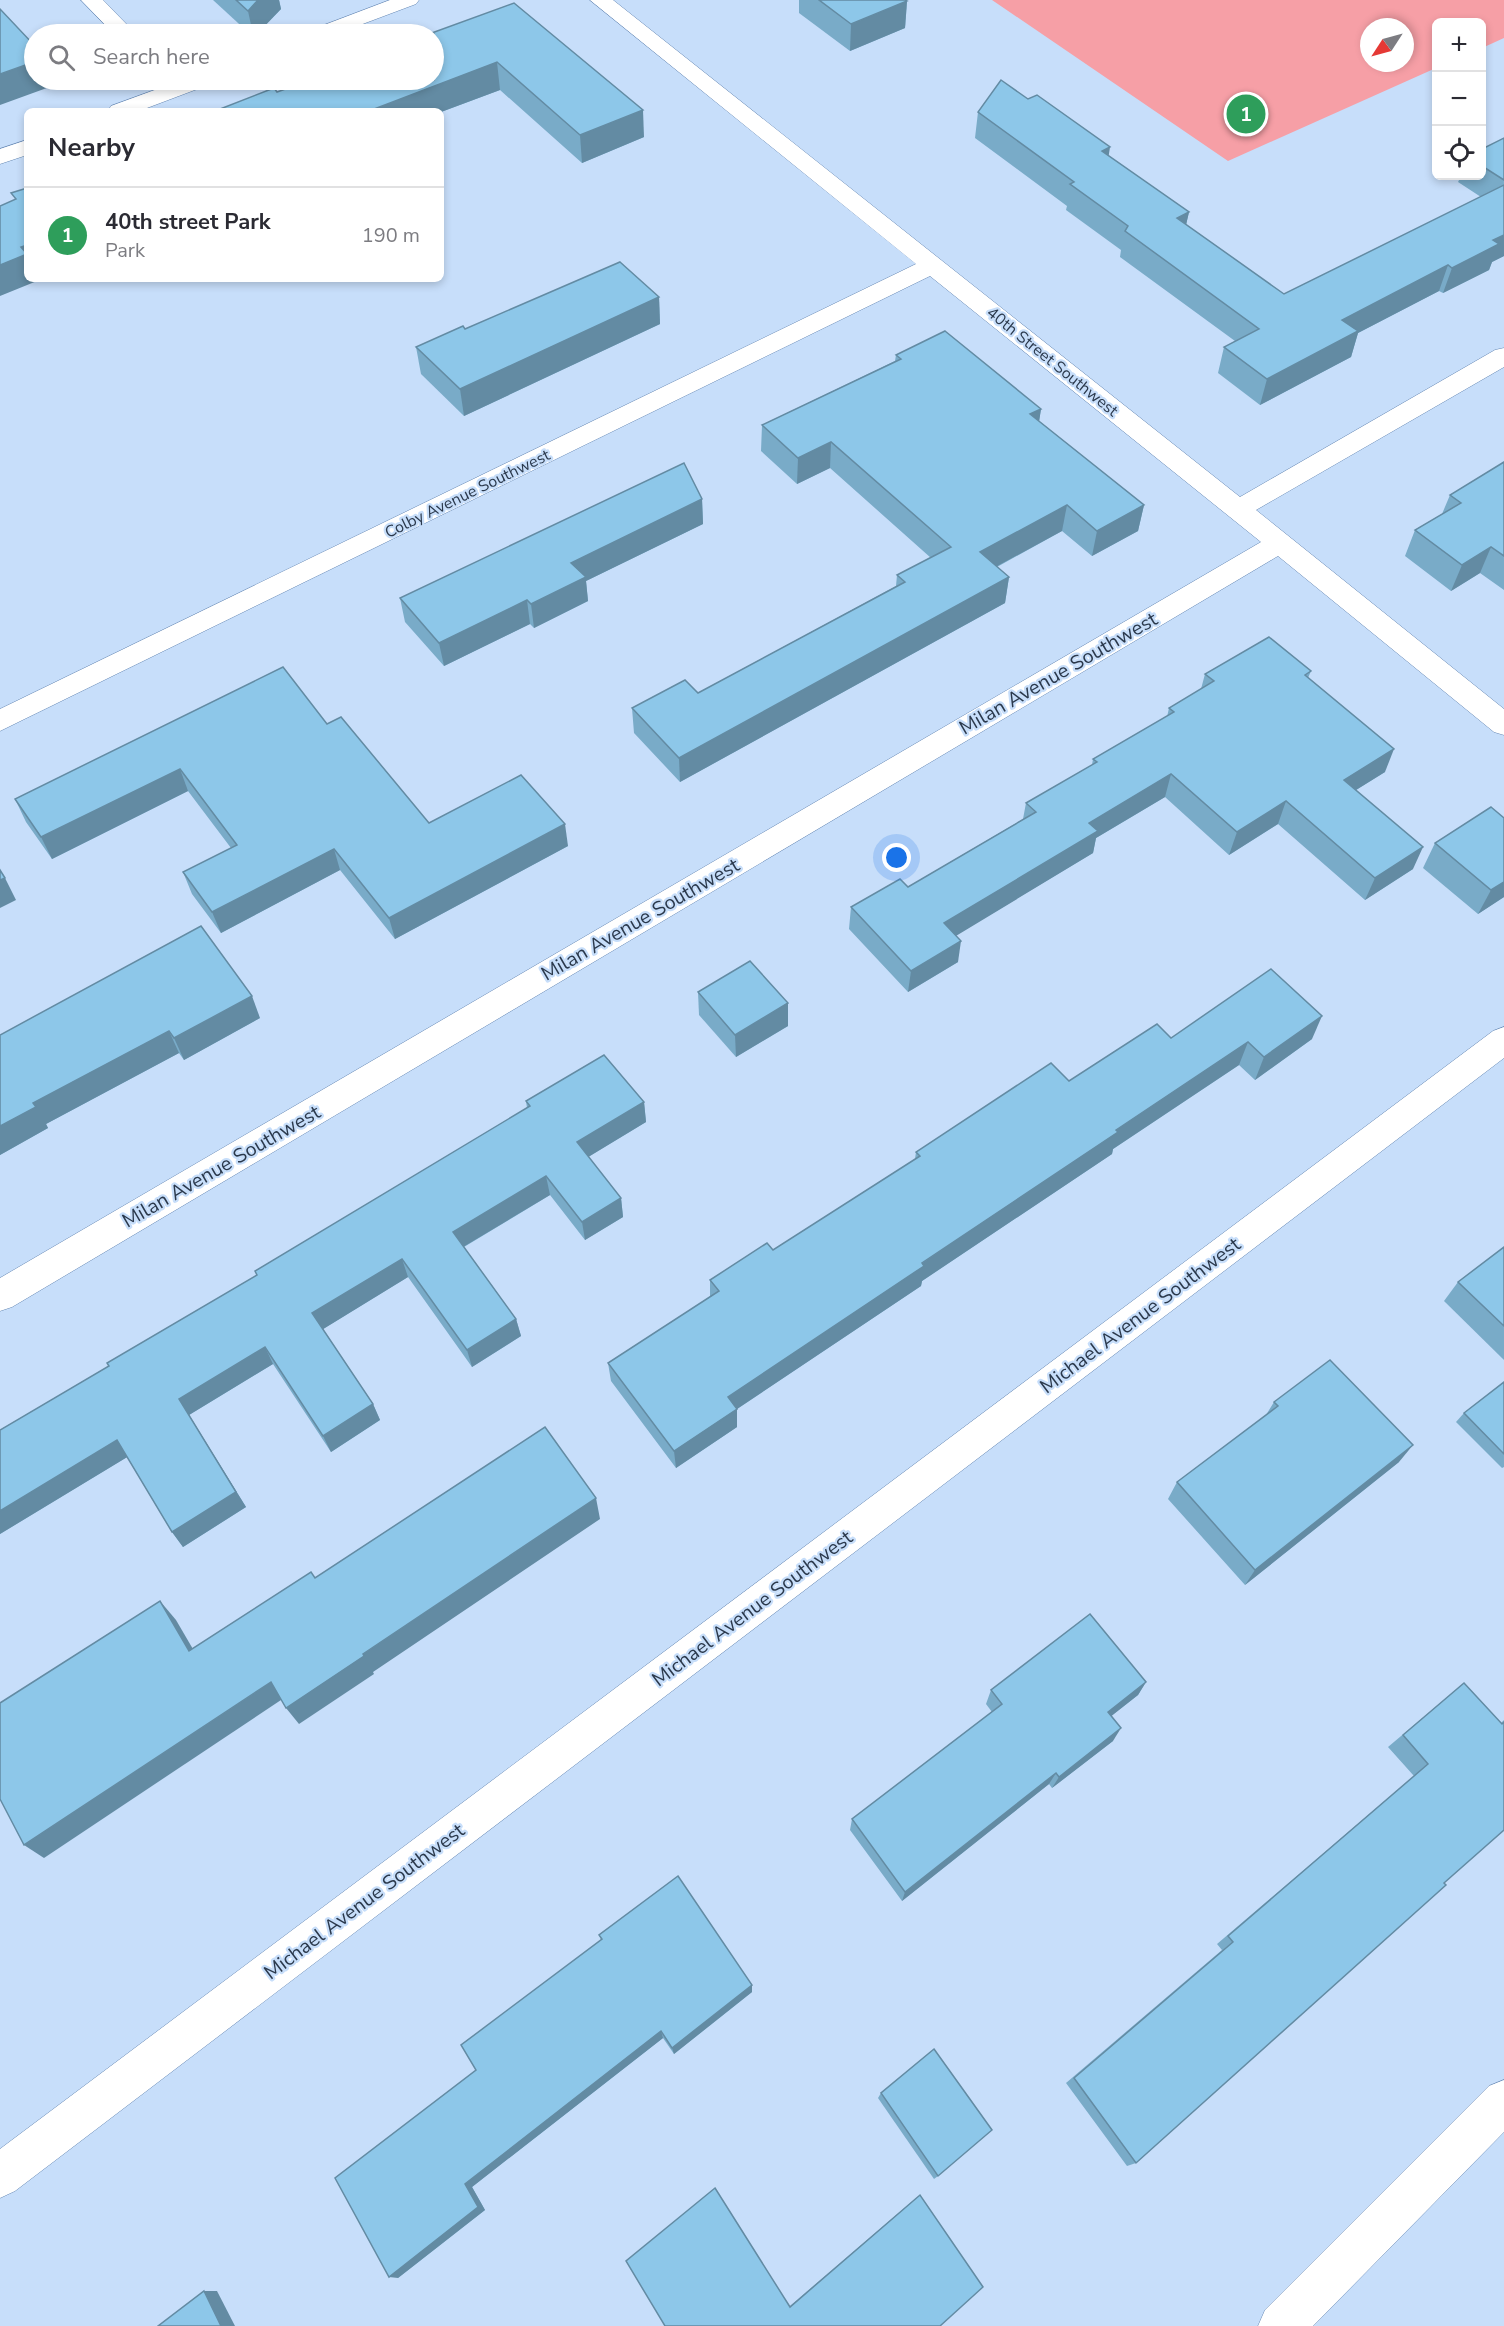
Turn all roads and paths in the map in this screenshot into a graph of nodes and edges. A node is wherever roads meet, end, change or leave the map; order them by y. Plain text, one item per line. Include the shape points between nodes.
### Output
1 (91, 0) edge
2 (409, 0) edge
3 (600, 0) edge
4 (116, 24) edge
5 (345, 24) edge
6 (162, 90) edge
7 (124, 108) edge
8 (24, 148) edge
9 (0, 157) edge
10 (933, 266) junction
11 (1504, 356) edge
12 (1239, 509) junction
13 (1279, 543) junction
14 (0, 721) edge
15 (1504, 725) edge
16 (1504, 1041) edge
17 (0, 1296) edge
18 (1504, 2101) edge
19 (0, 2176) edge
20 (1281, 2326) edge

1 - 4 street
2 - 5 street
3 - 10 street, 40th Street Southwest
6 - 7 street
8 - 9 street
10 - 12 street, 40th Street Southwest
10 - 14 street, Colby Avenue Southwest
11 - 12 street
12 - 13 street, 40th Street Southwest
13 - 15 street, 40th Street Southwest
13 - 17 street, Milan Avenue Southwest
16 - 19 street, Michael Avenue Southwest
18 - 20 street

